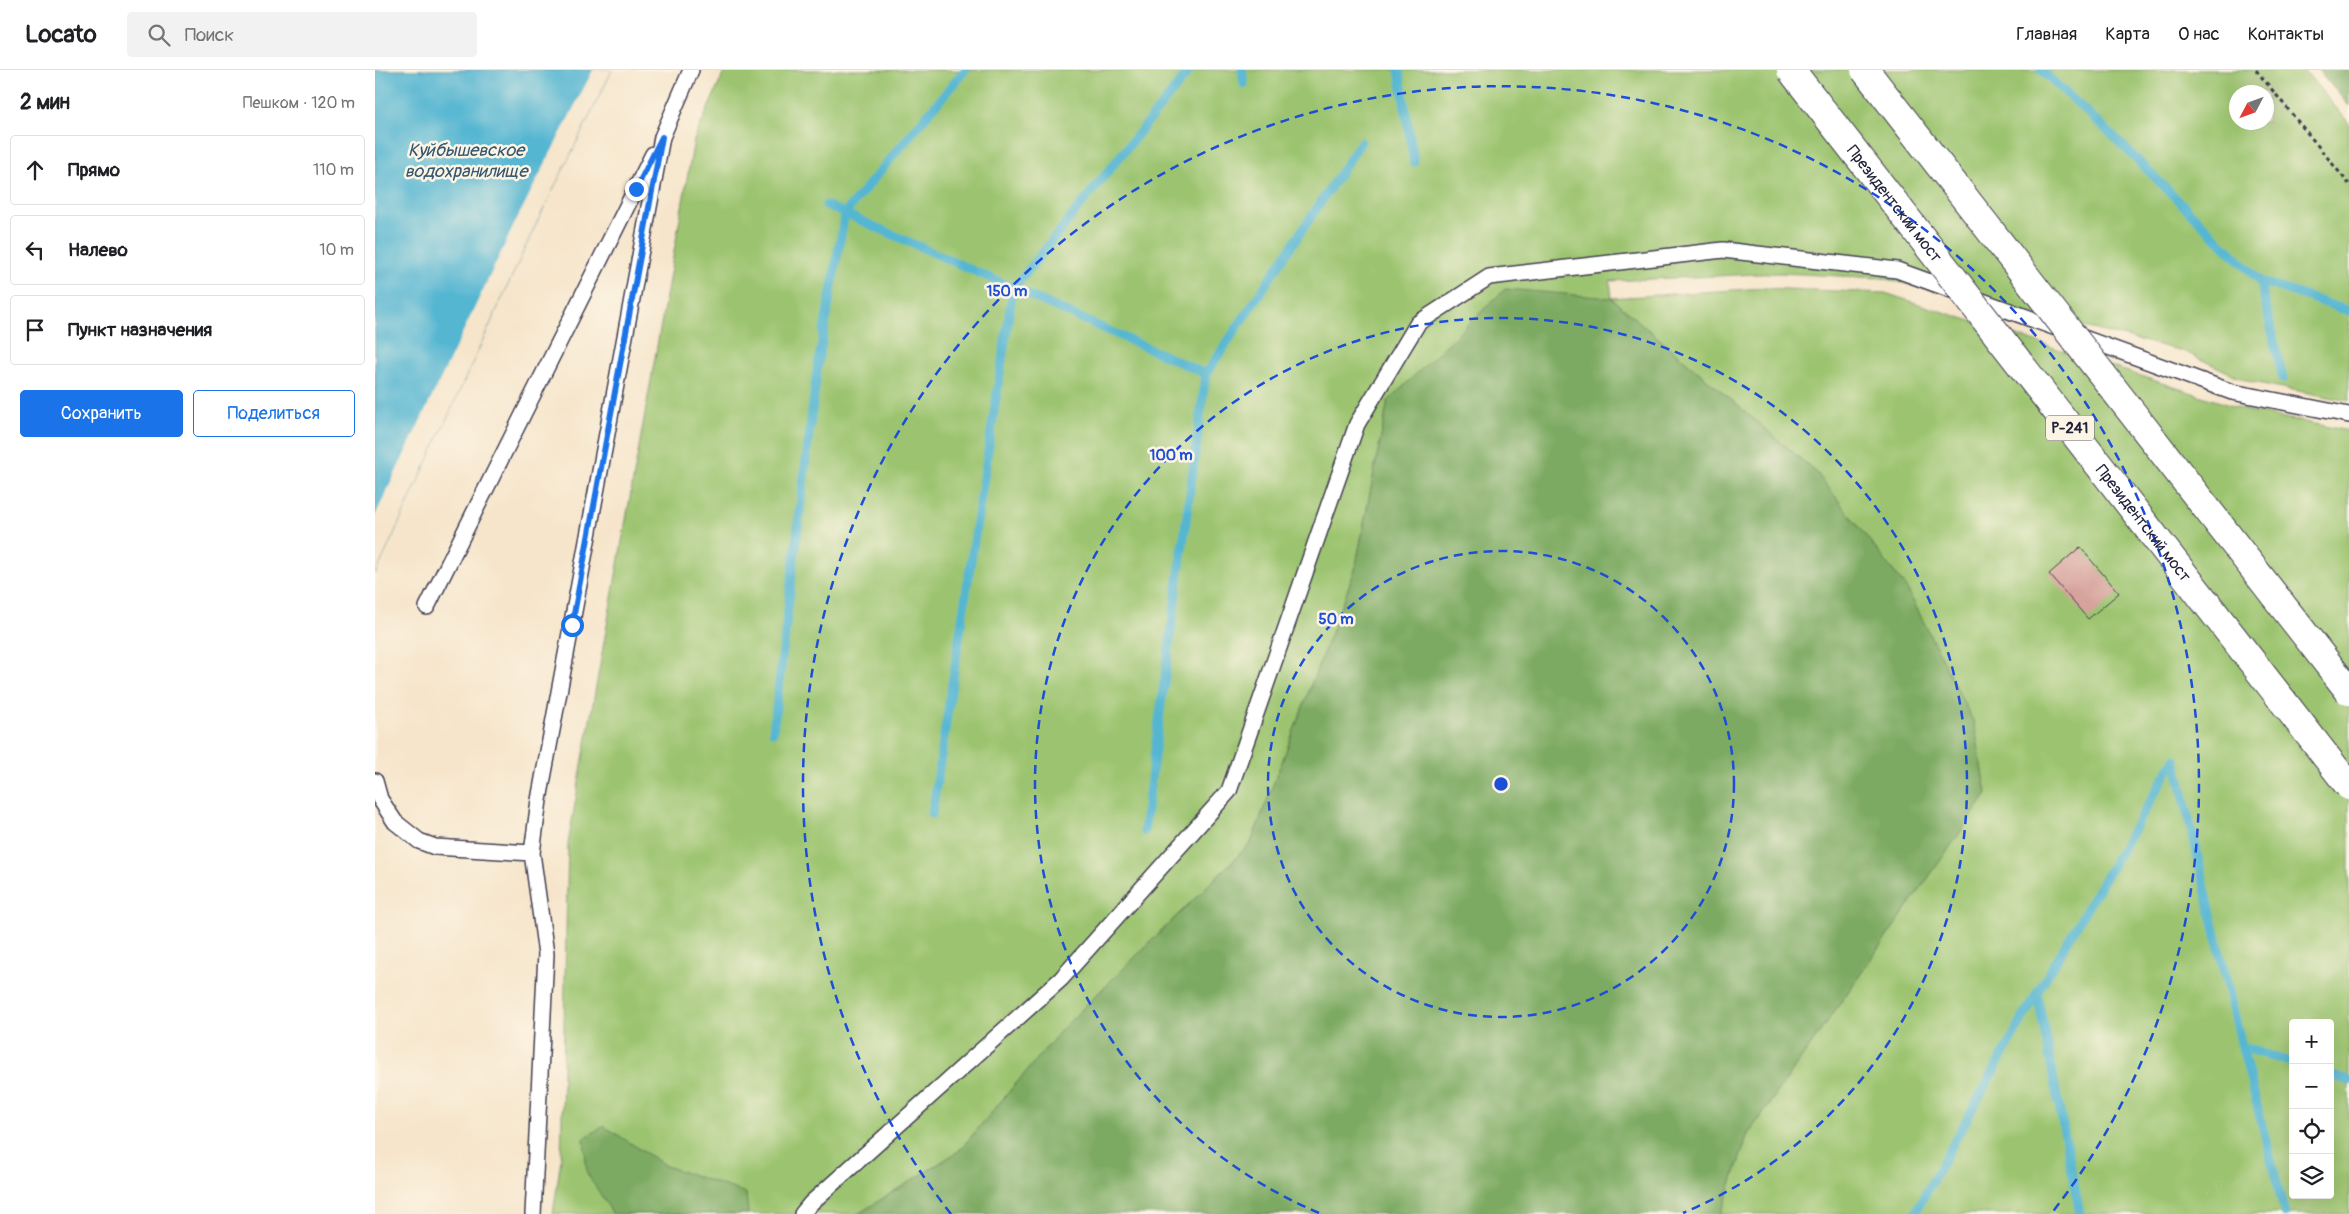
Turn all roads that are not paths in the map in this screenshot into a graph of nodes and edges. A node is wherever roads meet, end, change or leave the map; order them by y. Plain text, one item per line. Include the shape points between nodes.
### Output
1 (691, 70) edge
2 (1791, 70) edge
3 (1865, 70) edge
4 (662, 137) junction
5 (2349, 415) edge
6 (427, 607) dead end
7 (2349, 692) edge
8 (375, 781) edge
9 (2349, 786) edge
10 (532, 853) junction
11 (533, 1214) edge
12 (802, 1214) edge

1 - 4 lane
2 - 9 highway, Президентский мост / Р-241, bridge
3 - 7 highway, bridge
4 - 6 lane
4 - 10 lane via 539,800
5 - 12 lane via 2232,392 1897,270 1723,250 1489,277 1418,323 1357,424 1229,791 1061,979
8 - 10 lane via 380,799 395,822 419,840 435,847
10 - 11 lane via 546,954

